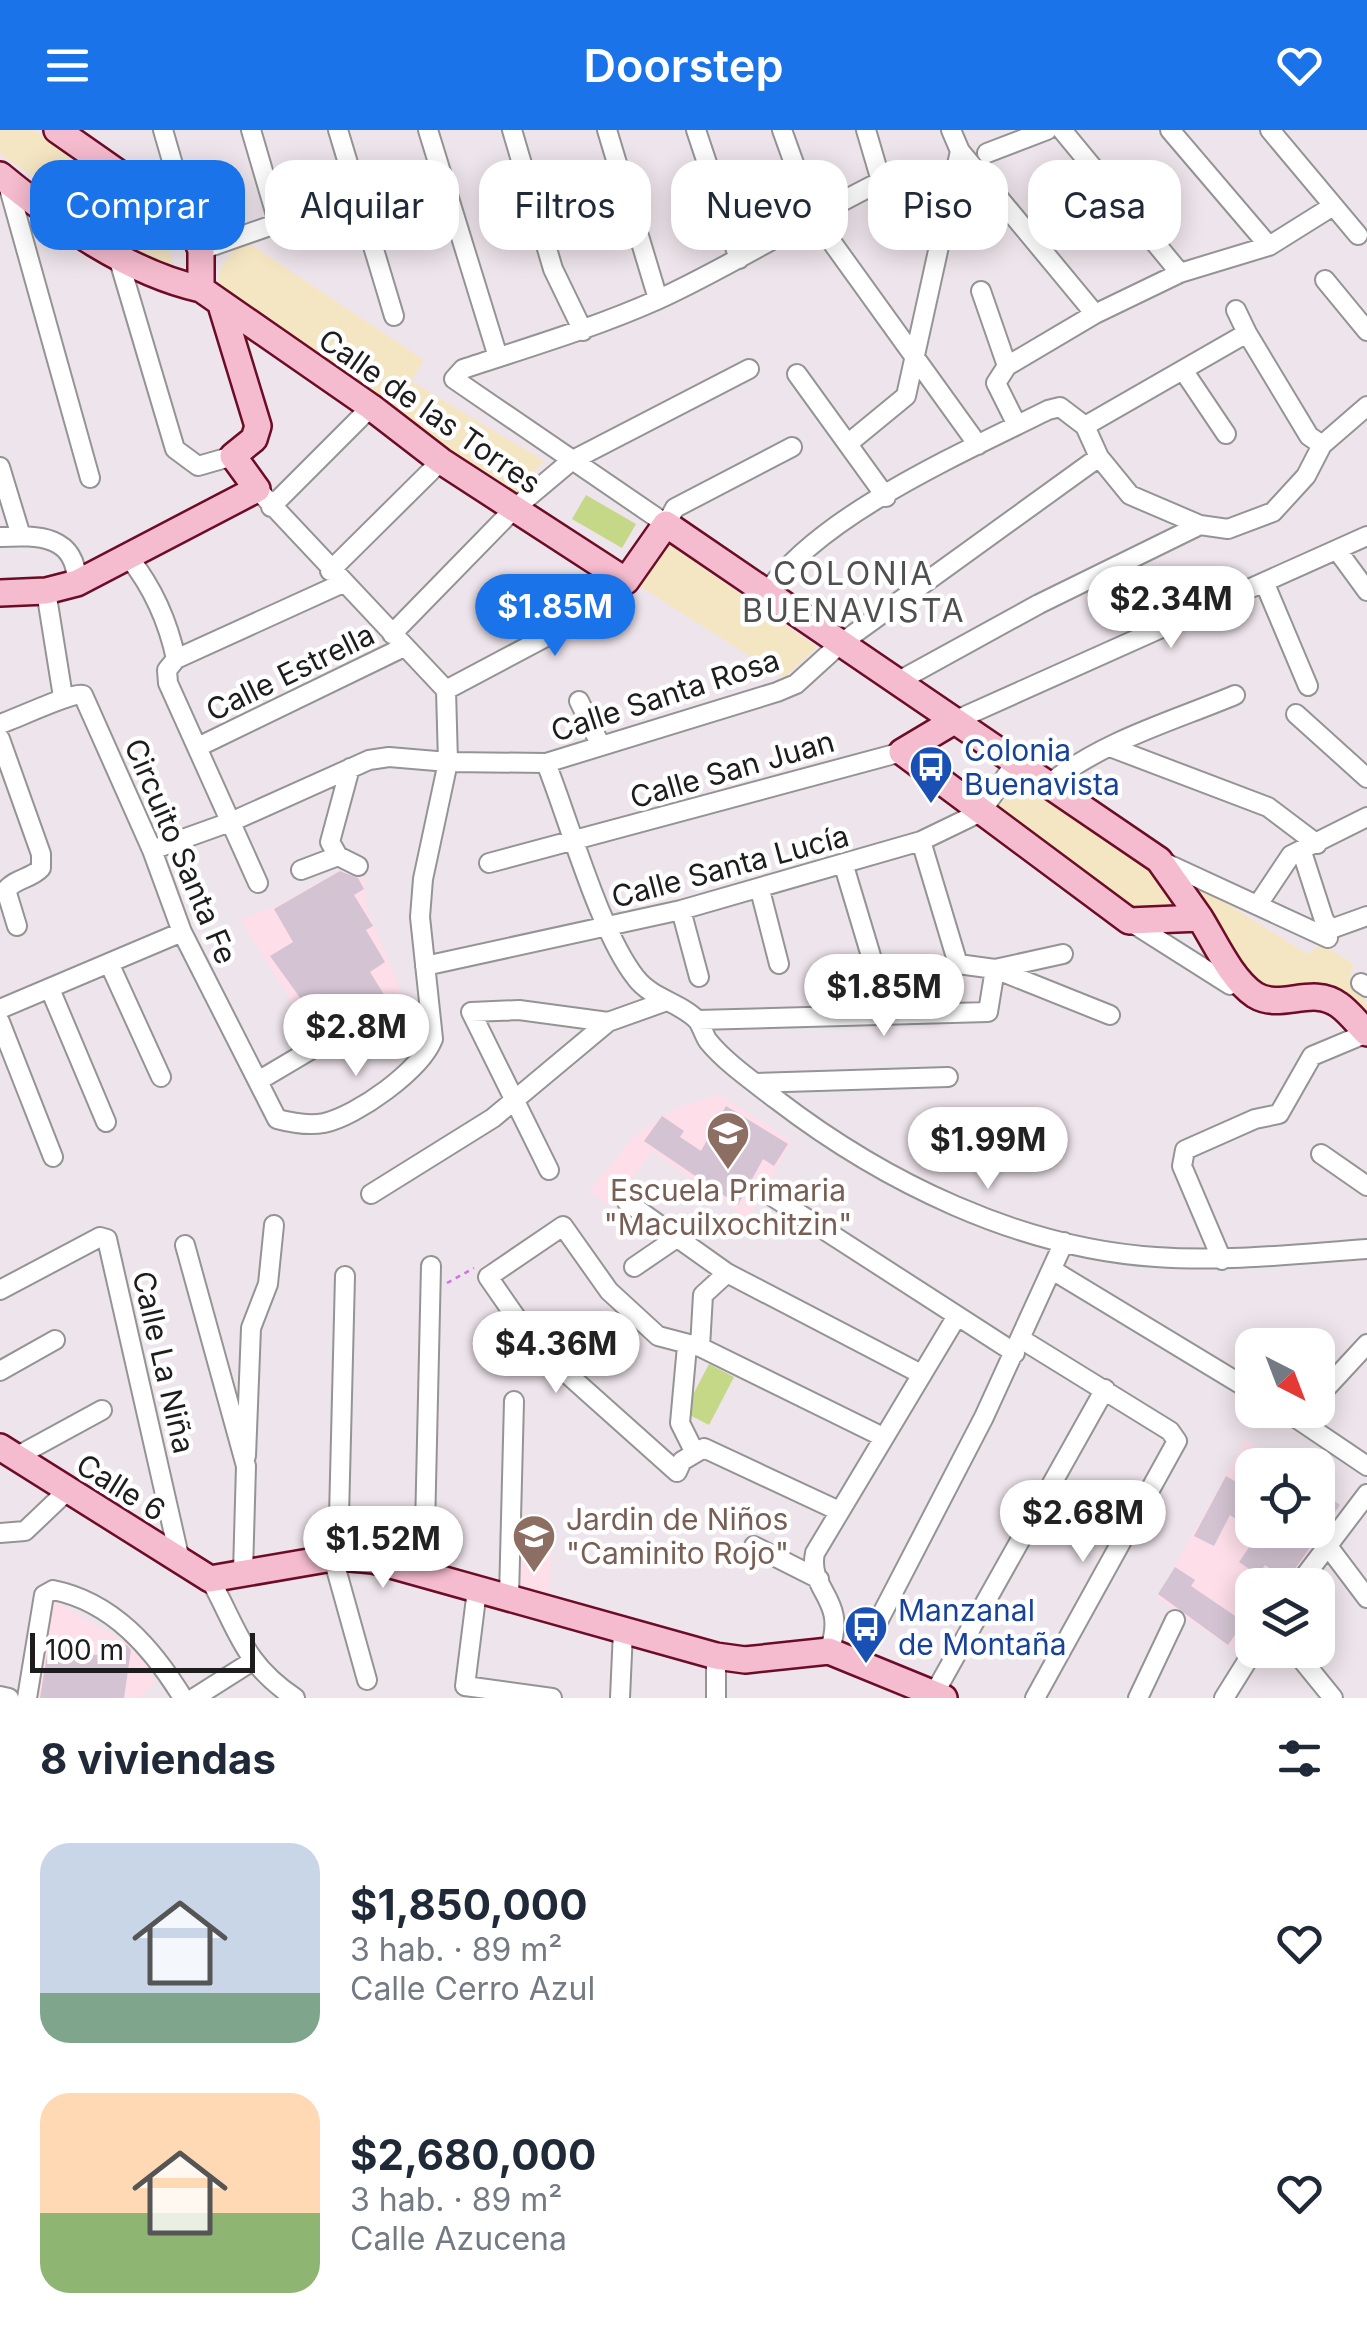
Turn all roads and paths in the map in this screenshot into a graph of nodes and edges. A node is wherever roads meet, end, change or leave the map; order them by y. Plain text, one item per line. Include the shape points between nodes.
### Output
1 (163, 130) edge
2 (250, 130) edge
3 (338, 130) edge
4 (428, 130) edge
5 (512, 130) edge
6 (607, 130) edge
7 (696, 130) edge
8 (782, 130) edge
9 (866, 130) edge
10 (952, 130) edge
11 (1046, 130) edge
12 (1062, 130) edge
13 (1170, 130) edge
14 (1270, 130) edge
15 (68, 134) edge
16 (960, 151) junction
17 (987, 153) dead end
18 (104, 160) edge
19 (172, 160) edge
20 (346, 160) edge
21 (793, 160) edge
22 (3, 178) edge
23 (265, 179) edge
24 (848, 195) edge
25 (1332, 206) junction
26 (1358, 236) dead end
27 (1269, 246) junction
28 (201, 250) edge
29 (373, 250) edge
30 (754, 250) edge
31 (837, 250) edge
32 (118, 258) junction
33 (739, 259) junction
34 (1180, 273) junction
35 (1325, 280) dead end
36 (201, 289) junction
37 (982, 291) dead end
38 (658, 299) junction
39 (222, 308) junction
40 (1236, 310) dead end
41 (1094, 314) junction
42 (394, 316) dead end
43 (1367, 330) edge
44 (583, 331) junction
45 (1247, 333) junction
46 (498, 358) junction
47 (914, 360) junction
48 (749, 370) dead end
49 (1183, 370) junction
50 (1003, 371) junction
51 (797, 374) dead end
52 (371, 406) junction
53 (1367, 406) edge
54 (1017, 425) junction
55 (1085, 426) junction
56 (1226, 434) dead end
57 (850, 442) junction
58 (978, 445) junction
59 (1322, 445) junction
60 (792, 447) dead end
61 (234, 456) junction
62 (1100, 457) junction
63 (441, 461) junction
64 (571, 461) junction
65 (0, 467) edge
66 (90, 478) dead end
67 (886, 497) junction
68 (264, 498) junction
69 (514, 509) junction
70 (666, 524) junction
71 (1200, 526) junction
72 (21, 536) junction
73 (1367, 536) edge
74 (0, 537) edge
75 (1337, 550) junction
76 (130, 558) junction
77 (336, 577) junction
78 (626, 581) junction
79 (77, 583) junction
80 (1265, 584) junction
81 (46, 591) junction
82 (1367, 591) edge
83 (0, 593) edge
84 (766, 594) junction
85 (398, 641) junction
86 (840, 644) junction
87 (176, 658) junction
88 (897, 682) junction
89 (1308, 686) dead end
90 (446, 690) junction
91 (1235, 694) dead end
92 (63, 696) junction
93 (579, 701) dead end
94 (1296, 714) dead end
95 (954, 721) junction
96 (0, 724) edge
97 (0, 738) edge
98 (600, 744) junction
99 (200, 746) junction
100 (1110, 747) junction
101 (902, 752) junction
102 (448, 762) junction
103 (1016, 762) junction
104 (546, 763) junction
105 (350, 768) junction
106 (1367, 777) edge
107 (1049, 784) junction
108 (981, 812) junction
109 (1367, 817) edge
110 (232, 821) junction
111 (578, 841) junction
112 (921, 841) junction
113 (1309, 848) junction
114 (152, 850) junction
115 (338, 856) junction
116 (1159, 860) junction
117 (489, 863) dead end
118 (358, 866) dead end
119 (844, 866) junction
120 (301, 870) dead end
121 (258, 882) dead end
122 (760, 890) junction
123 (1259, 903) junction
124 (681, 910) junction
125 (1367, 916) edge
126 (1200, 918) junction
127 (1129, 922) junction
128 (17, 926) dead end
129 (608, 927) junction
130 (182, 932) junction
131 (1329, 933) junction
132 (1064, 954) dead end
133 (110, 963) junction
134 (780, 964) dead end
135 (426, 966) junction
136 (874, 966) dead end
137 (996, 969) junction
138 (699, 977) dead end
139 (1230, 985) dead end
140 (50, 989) junction
141 (664, 1002) junction
142 (0, 1009) edge
143 (1110, 1015) dead end
144 (697, 1020) junction
145 (0, 1022) edge
146 (608, 1022) junction
147 (1367, 1033) edge
148 (334, 1036) dead end
149 (948, 1077) dead end
150 (161, 1078) dead end
151 (258, 1081) junction
152 (755, 1083) junction
153 (512, 1102) junction
154 (106, 1122) dead end
155 (1321, 1154) dead end
156 (54, 1157) dead end
157 (549, 1170) dead end
158 (1367, 1186) edge
159 (764, 1191) dead end
160 (370, 1194) dead end
161 (627, 1202) dead end
162 (274, 1225) dead end
163 (675, 1239) junction
164 (1064, 1242) junction
165 (186, 1244) dead end
166 (1367, 1249) edge
167 (1222, 1260) junction
168 (431, 1266) dead end
169 (634, 1266) dead end
170 (1054, 1272) junction
171 (727, 1273) junction
172 (346, 1276) dead end
173 (488, 1276) junction
174 (0, 1290) edge
175 (430, 1295) junction
176 (957, 1316) junction
177 (55, 1340) dead end
178 (1367, 1344) edge
179 (694, 1346) junction
180 (1018, 1346) junction
181 (0, 1370) edge
182 (921, 1374) junction
183 (1335, 1379) edge
184 (1235, 1381) edge
185 (1104, 1389) junction
186 (514, 1401) dead end
187 (102, 1410) dead end
188 (1316, 1428) edge
189 (884, 1437) junction
190 (694, 1450) junction
191 (7, 1452) edge
192 (246, 1466) junction
193 (1367, 1466) edge
194 (66, 1492) junction
195 (1367, 1494) edge
196 (839, 1511) junction
197 (0, 1533) edge
198 (1335, 1535) edge
199 (754, 1546) dead end
200 (1329, 1548) edge
201 (179, 1556) junction
202 (336, 1557) junction
203 (243, 1572) junction
204 (424, 1572) junction
205 (210, 1579) junction
206 (819, 1579) junction
207 (478, 1590) junction
208 (509, 1597) junction
209 (1367, 1598) edge
210 (1176, 1620) dead end
211 (622, 1631) junction
212 (829, 1651) junction
213 (716, 1656) junction
214 (252, 1662) junction
215 (857, 1662) junction
216 (1243, 1668) edge
217 (1309, 1668) edge
218 (367, 1680) dead end
219 (0, 1696) edge
220 (939, 1696) edge
221 (9, 1698) edge
222 (27, 1698) edge
223 (183, 1698) edge
224 (194, 1698) edge
225 (295, 1698) edge
226 (552, 1698) edge
227 (620, 1698) edge
228 (716, 1698) edge
229 (1036, 1698) edge
230 (1138, 1698) edge
231 (1224, 1698) edge
232 (1333, 1698) edge

1 - 19 street
2 - 23 street
3 - 20 street
4 - 46 street
5 - 44 street via 553,269
6 - 38 street
7 - 33 street
8 - 21 street
9 - 24 street via 886,178
10 - 16 street
11 - 17 street
12 - 34 street
13 - 27 street
14 - 25 street
15 - 18 street
16 - 41 street
16 - 47 street
22 - 32 street, Calle de las Torres
22 - 66 street
25 - 26 street
25 - 27 street
27 - 34 street
28 - 36 street
29 - 42 street
30 - 33 street
31 - 47 street
32 - 36 street, Calle de las Torres
32 - 61 street via 176,449 198,466
33 - 38 street
34 - 41 street
35 - 43 street
36 - 39 street, Calle de las Torres
37 - 50 street
38 - 44 street
39 - 52 street, Calle de las Torres
39 - 61 street via 258,426 254,440
40 - 45 street
41 - 50 street
44 - 46 street
45 - 49 street
45 - 59 street via 1308,436
46 - 64 street via 463,369 454,379
47 - 57 street via 906,396
47 - 58 street
48 - 64 street, Calle Estrella
49 - 55 street
49 - 56 street
50 - 54 street via 1000,396
51 - 57 street
52 - 63 street, Calle de las Torres
52 - 68 street
53 - 59 street
54 - 55 street via 1060,407
54 - 58 street
55 - 62 street
57 - 67 street
58 - 67 street
59 - 71 street via 1306,476 1273,512 1228,529
60 - 70 street via 684,503
61 - 68 street
62 - 71 street via 1130,495
62 - 86 street, Calle Santa Rosa
63 - 69 street, Calle de las Torres
63 - 77 street
64 - 69 street, Calle Estrella
64 - 70 street
65 - 72 street
67 - 84 street via 826,533
68 - 76 street
68 - 77 street
69 - 78 street, Calle de las Torres
69 - 85 street, Calle Estrella
70 - 78 street
70 - 84 street
71 - 88 street
72 - 74 street
72 - 79 street via 63,544 77,566
73 - 75 street
75 - 80 street
75 - 82 street
76 - 79 street
76 - 87 street via 160,608
77 - 85 street
77 - 87 street
78 - 90 street via 600,608
79 - 81 street
80 - 89 street
80 - 95 street
81 - 83 street
81 - 92 street
84 - 86 street
85 - 90 street
85 - 99 street, Calle Estrella
86 - 88 street
86 - 98 street, Calle Santa Rosa via 796,684
87 - 99 street via 167,670 168,684
88 - 95 street
90 - 102 street
91 - 100 street
92 - 96 street
92 - 114 street, Circuito Santa Fe via 83,694
93 - 98 street
94 - 106 street
95 - 101 street
95 - 103 street
97 - 128 street via 40,854 41,868 6,890
98 - 104 street, Calle Santa Rosa
99 - 110 street
100 - 107 street
100 - 113 street via 1268,807
101 - 108 street
101 - 111 street, Calle San Juan
102 - 104 street, Calle Santa Rosa
102 - 105 street, Calle Santa Rosa via 390,757
102 - 135 street via 423,879
103 - 107 street
103 - 108 street, Calle Santa Lucía
104 - 111 street
105 - 110 street, Calle Santa Rosa
105 - 115 street via 330,842
107 - 116 street
108 - 112 street, Calle Santa Lucía
108 - 127 street
109 - 113 street
110 - 114 street, Calle Santa Rosa
110 - 121 street
111 - 117 street
111 - 129 street
112 - 119 street, Calle Santa Lucía
112 - 137 street via 958,964
113 - 123 street via 1282,864
113 - 131 street
114 - 130 street, Circuito Santa Fe
115 - 118 street
115 - 120 street
116 - 123 street
116 - 126 street
119 - 122 street, Calle Santa Lucía
119 - 136 street
122 - 124 street, Calle Santa Lucía
122 - 134 street
123 - 131 street
124 - 129 street, Calle Santa Lucía
124 - 138 street
125 - 131 street
126 - 127 street
126 - 147 street via 1257,996 1275,1002 1323,998 1339,1004
127 - 139 street
129 - 135 street, Calle Santa Lucía
129 - 141 street via 636,978
130 - 133 street
130 - 151 street, Circuito Santa Fe
132 - 137 street
133 - 140 street
133 - 150 street
135 - 151 street, Circuito Santa Fe via 432,1039 408,1074 325,1123 277,1119
137 - 143 street
137 - 144 street via 988,1012
140 - 142 street
140 - 154 street
141 - 144 street
141 - 146 street
144 - 152 street via 708,1041
145 - 156 street
146 - 153 street
146 - 153 street via 520,1010 471,1012
147 - 167 street via 1312,1056 1280,1114 1185,1150 1182,1166
148 - 151 street
149 - 152 street
152 - 164 street via 880,1170
153 - 157 street
153 - 160 street
155 - 158 street
159 - 176 street
161 - 163 street
162 - 192 street via 268,1284 251,1328
163 - 169 street
163 - 171 street
164 - 167 street via 1151,1257
164 - 170 street
165 - 192 street
166 - 167 street
168 - 175 street
170 - 180 street
170 - 184 street
171 - 179 street via 703,1295
171 - 182 street
172 - 202 street
173 - 175 path via 471,1267
173 - 179 street via 563,1226 609,1291 658,1336
173 - 190 street via 536,1346 677,1472
174 - 201 street, Calle La Niña via 82,1244 107,1239
175 - 204 street
176 - 180 street
176 - 182 street
177 - 181 street
178 - 183 street
179 - 189 street
179 - 190 street via 680,1423
180 - 185 street
180 - 215 street
182 - 189 street
185 - 220 street
185 - 229 street via 1176,1441
186 - 208 street
187 - 191 street
188 - 193 street
189 - 196 street
190 - 196 street via 704,1448
191 - 194 street, Calle 6
192 - 203 street
194 - 197 street via 25,1532
194 - 201 street, Calle 6
195 - 198 street
196 - 206 street via 815,1553
199 - 206 street
200 - 209 street
201 - 205 street, Calle 6
202 - 203 street
202 - 204 street
202 - 218 street
203 - 205 street
204 - 207 street
205 - 214 street
206 - 212 street via 837,1615
207 - 208 street
207 - 226 street via 466,1686
208 - 211 street
210 - 230 street
211 - 213 street
211 - 227 street
212 - 213 street via 745,1660
212 - 215 street
213 - 228 street
214 - 224 street
214 - 225 street
215 - 220 street
216 - 231 street
217 - 232 street
219 - 221 street
222 - 223 street via 44,1596 53,1590 142,1638

